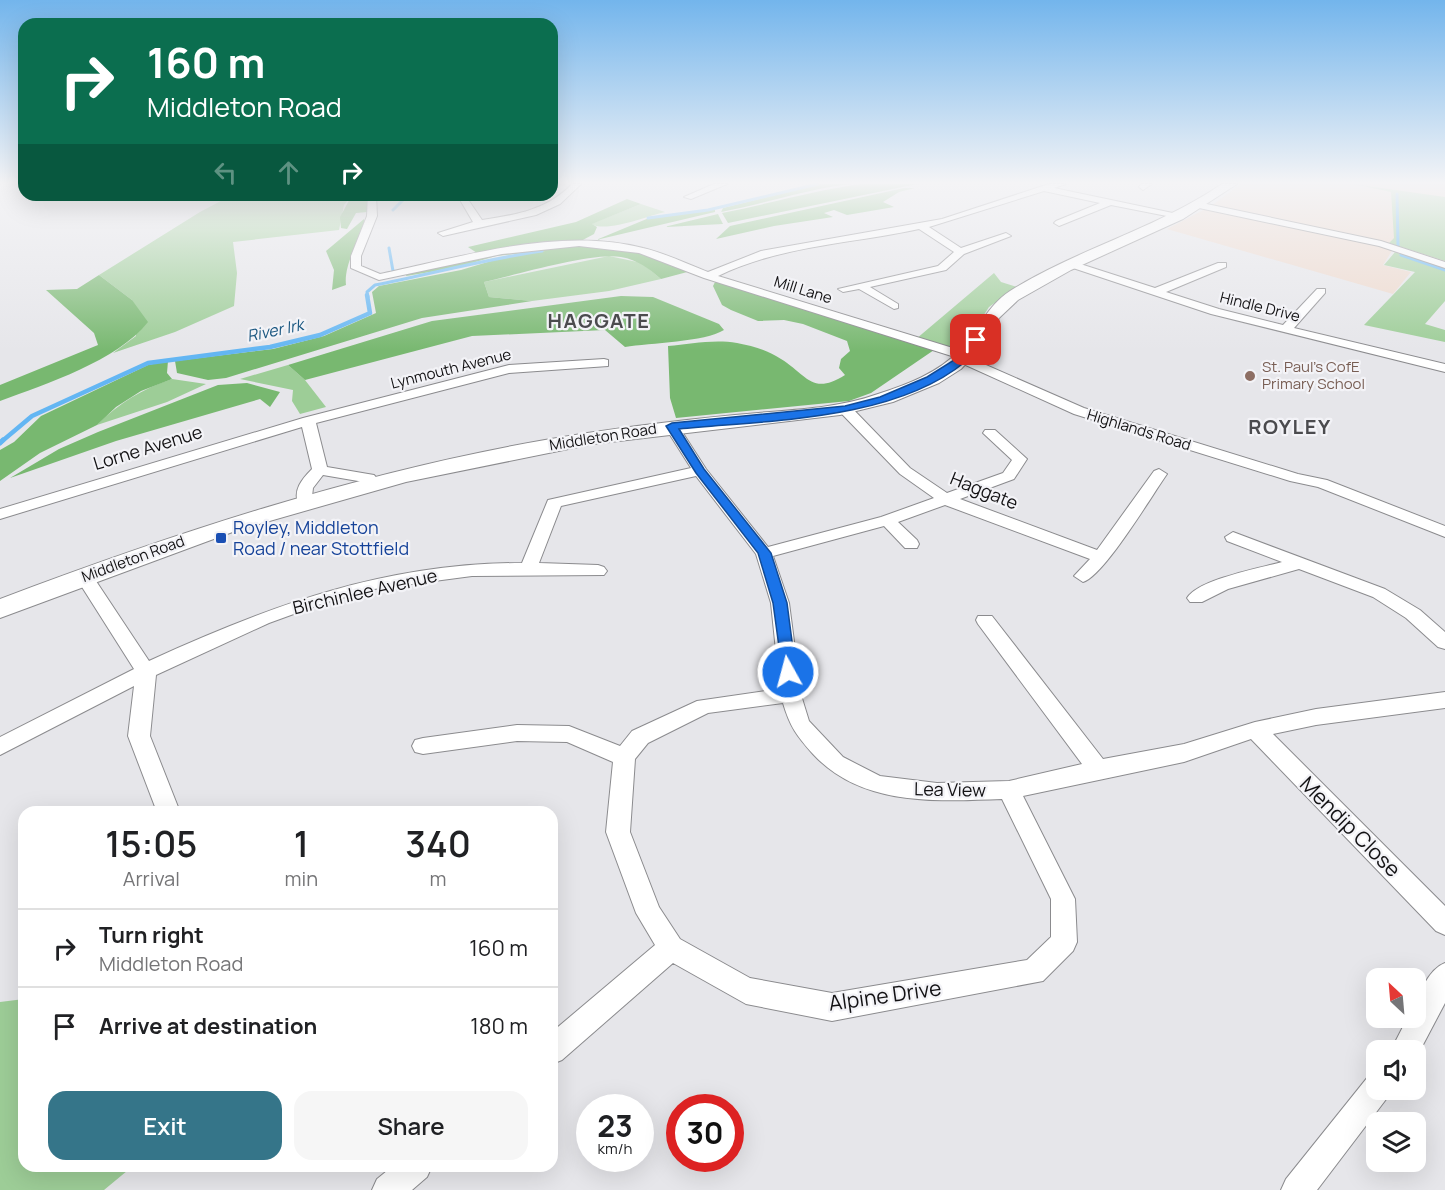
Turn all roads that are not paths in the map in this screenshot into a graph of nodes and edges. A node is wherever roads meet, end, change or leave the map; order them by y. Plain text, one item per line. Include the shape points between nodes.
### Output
1 (363, 240) edge
2 (840, 240) edge
3 (941, 240) edge
4 (996, 240) edge
5 (1128, 240) edge
6 (1360, 240) edge
7 (960, 252) junction
8 (1071, 264) junction
9 (1222, 264) dead end
10 (1445, 265) edge
11 (708, 276) junction
12 (860, 285) junction
13 (843, 289) dead end
14 (1158, 291) junction
15 (1321, 291) dead end
16 (894, 306) dead end
17 (1286, 329) junction
18 (964, 358) junction
19 (608, 364) dead end
20 (1445, 368) edge
21 (845, 409) junction
22 (308, 421) junction
23 (672, 426) junction
24 (990, 433) dead end
25 (320, 470) junction
26 (700, 471) junction
27 (1160, 474) dead end
28 (373, 483) junction
29 (947, 500) junction
30 (305, 502) junction
31 (0, 514) edge
32 (887, 520) junction
33 (1445, 532) edge
34 (1233, 537) dead end
35 (911, 544) dead end
36 (764, 553) junction
37 (1101, 557) junction
38 (1299, 563) junction
39 (529, 567) junction
40 (598, 571) dead end
41 (84, 576) junction
42 (1083, 576) dead end
43 (1196, 598) dead end
44 (0, 609) edge
45 (985, 620) dead end
46 (1445, 642) edge
47 (146, 672) junction
48 (791, 695) junction
49 (1445, 700) edge
50 (1255, 730) junction
51 (423, 746) dead end
52 (0, 747) edge
53 (624, 757) junction
54 (1098, 769) junction
55 (1009, 790) junction
56 (167, 806) edge
57 (1445, 923) edge
58 (671, 948) junction
59 (1445, 976) edge
60 (1410, 1040) edge
61 (558, 1045) edge
62 (1368, 1100) edge
63 (409, 1172) edge
64 (388, 1190) edge
65 (1297, 1190) edge

1 - 11 street, Mill Lane via 356,268 379,277 502,251 579,243 641,250
2 - 11 street via 784,249 724,267
3 - 7 street
4 - 7 street
5 - 8 main road, Middleton Road
6 - 10 street
7 - 12 street via 942,268
8 - 14 street, Hindle Drive
8 - 18 main road, Middleton Road via 998,307
9 - 14 street
11 - 18 street, Mill Lane
12 - 13 street
12 - 16 street
14 - 17 street, Hindle Drive via 1215,312
15 - 17 street
17 - 20 street, Hindle Drive
18 - 21 main road, Middleton Road via 930,379 884,399
18 - 33 street, Highlands Road via 1079,411 1322,483
19 - 22 street, Lynmouth Avenue via 509,369
21 - 23 main road, Middleton Road
21 - 29 street, Haggate via 905,471
22 - 25 street
22 - 31 street, Lorne Avenue
23 - 26 street, Lea View
23 - 28 main road, Middleton Road via 473,460
24 - 29 street via 1020,459 1009,476
25 - 28 street via 369,478
25 - 30 street via 307,483
26 - 36 street, Lea View
26 - 39 street via 554,503
27 - 37 street
28 - 30 main road, Middleton Road
29 - 32 street
29 - 37 street, Haggate
30 - 41 main road, Middleton Road
32 - 35 street
32 - 36 street
34 - 38 street
36 - 48 street, Lea View via 780,603
37 - 42 street
38 - 43 street via 1222,585
38 - 46 street via 1379,593 1413,614
39 - 40 street, Birchinlee Avenue
39 - 47 street, Birchinlee Avenue via 427,574 320,598 261,619
41 - 44 main road, Middleton Road
41 - 47 street
45 - 54 street
47 - 52 street, Birchinlee Avenue
47 - 56 street via 139,736
48 - 53 street via 704,706 640,737
48 - 55 street, Lea View via 800,725 835,763 876,785 937,792
49 - 50 street, Lea View via 1316,717
50 - 54 street, Lea View via 1184,753
50 - 57 street, Mendip Close
51 - 53 street via 517,733 569,734
53 - 58 street, Alpine Drive via 618,832 649,912
54 - 55 street, Lea View
55 - 58 street, Alpine Drive via 1064,900 1064,942 1034,972 832,1007 746,992
58 - 61 street
59 - 60 street
62 - 65 street
63 - 64 street

